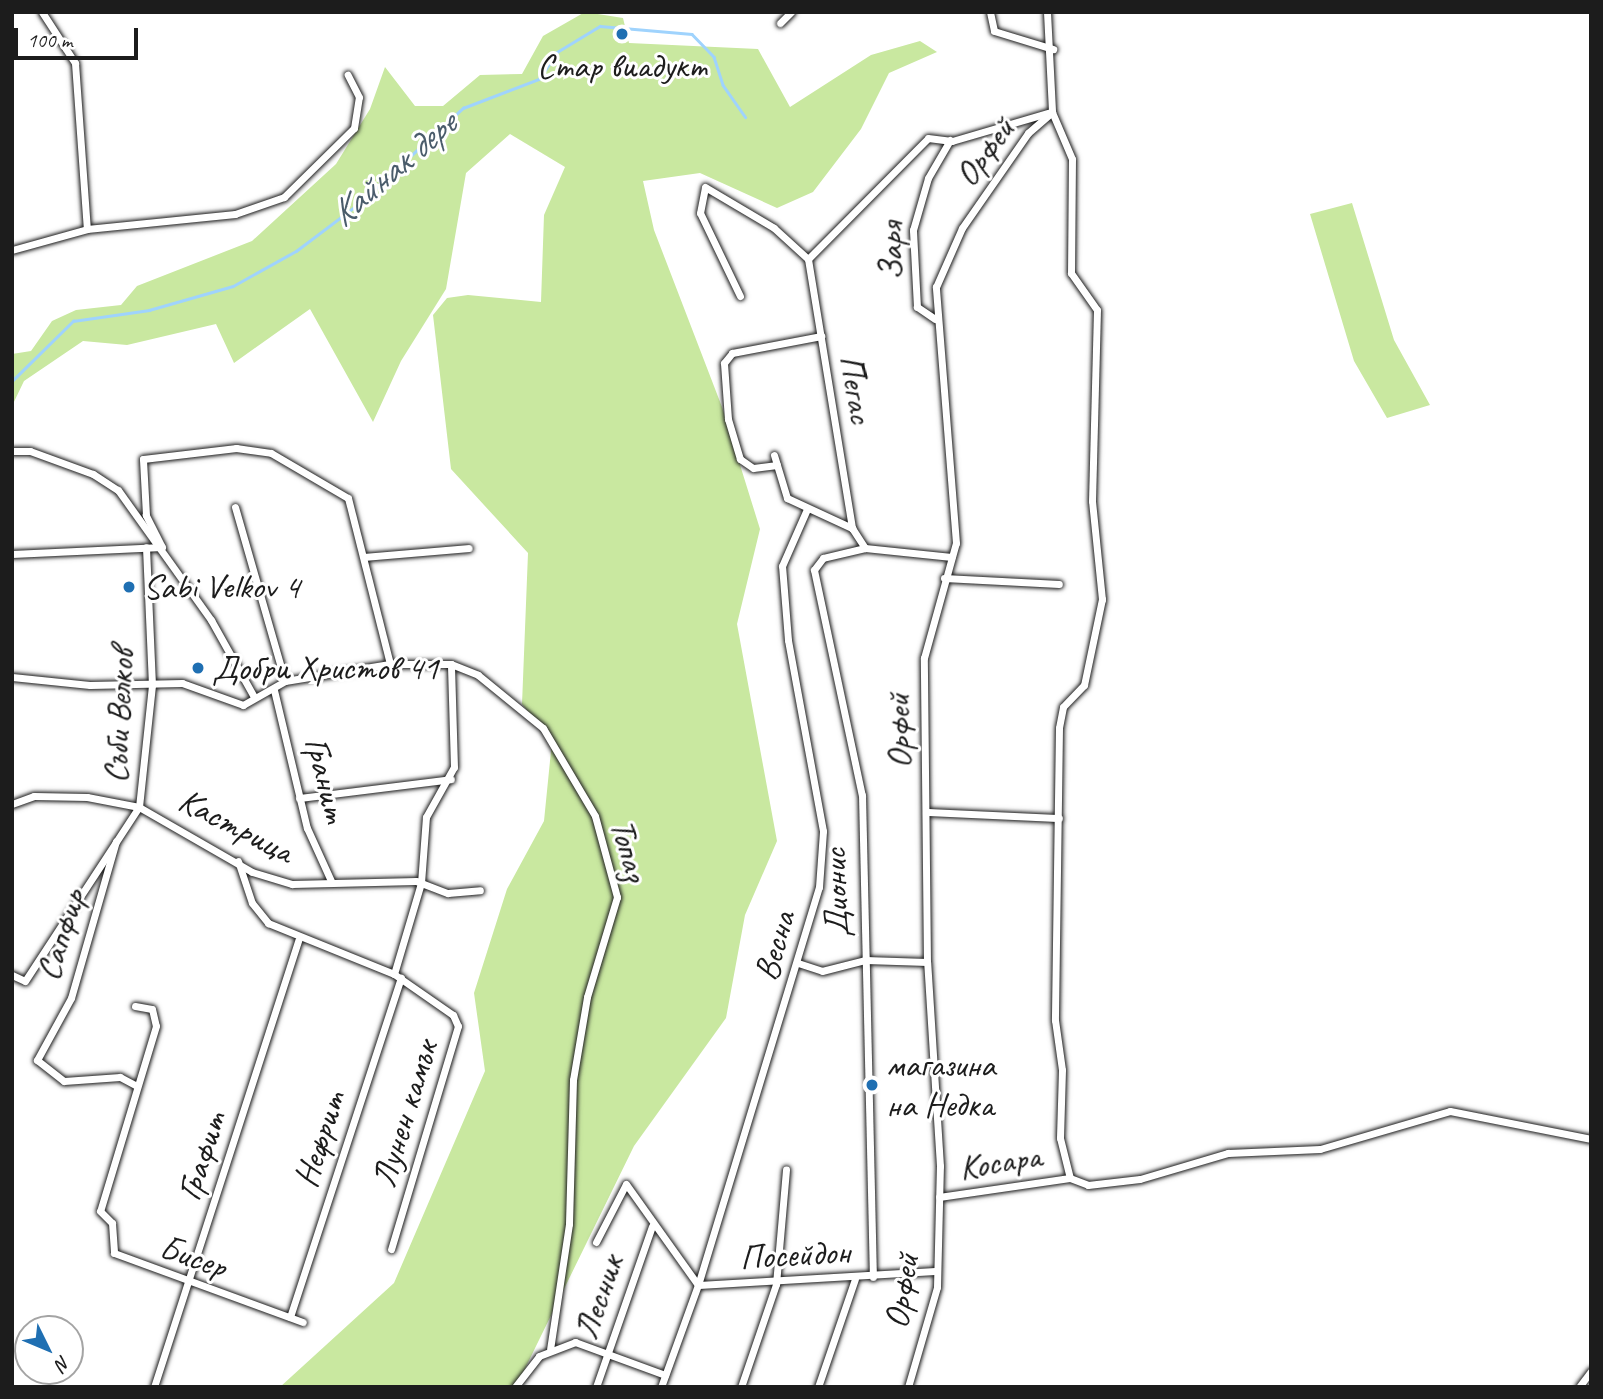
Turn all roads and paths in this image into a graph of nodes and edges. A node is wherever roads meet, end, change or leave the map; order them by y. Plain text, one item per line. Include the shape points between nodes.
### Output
1 (42, 12) edge
2 (791, 12) edge
3 (990, 12) edge
4 (1047, 12) edge
5 (780, 23) dead end
6 (1053, 49) junction
7 (348, 75) dead end
8 (1052, 112) junction
9 (950, 141) junction
10 (87, 229) junction
11 (12, 250) edge
12 (808, 259) junction
13 (740, 296) dead end
14 (935, 319) junction
15 (821, 336) junction
16 (12, 452) edge
17 (775, 455) dead end
18 (777, 465) junction
19 (235, 507) dead end
20 (807, 509) junction
21 (852, 528) junction
22 (146, 547) junction
23 (162, 547) junction
24 (469, 548) dead end
25 (864, 548) junction
26 (12, 554) edge
27 (363, 557) junction
28 (952, 557) junction
29 (944, 578) junction
30 (1059, 584) dead end
31 (390, 664) junction
32 (451, 664) junction
33 (12, 677) edge
34 (285, 681) junction
35 (152, 685) junction
36 (274, 690) junction
37 (254, 697) junction
38 (452, 779) junction
39 (299, 798) junction
40 (12, 804) edge
41 (139, 807) junction
42 (926, 812) junction
43 (1059, 818) junction
44 (117, 837) junction
45 (238, 861) junction
46 (331, 881) junction
47 (421, 883) junction
48 (480, 890) dead end
49 (298, 940) junction
50 (865, 960) junction
51 (927, 962) junction
52 (798, 964) junction
53 (12, 975) edge
54 (397, 976) junction
55 (135, 1006) dead end
56 (135, 1085) junction
57 (1591, 1139) edge
58 (786, 1169) dead end
59 (1070, 1178) junction
60 (939, 1197) junction
61 (652, 1226) junction
62 (596, 1242) dead end
63 (391, 1249) dead end
64 (936, 1271) junction
65 (873, 1277) junction
66 (855, 1279) junction
67 (188, 1284) junction
68 (776, 1284) junction
69 (698, 1285) junction
70 (290, 1317) junction
71 (303, 1322) dead end
72 (550, 1349) junction
73 (607, 1353) junction
74 (1591, 1371) edge
75 (665, 1375) junction
76 (154, 1387) edge
77 (515, 1387) edge
78 (596, 1387) edge
79 (660, 1387) edge
80 (741, 1387) edge
81 (818, 1387) edge
82 (908, 1387) edge
83 (1579, 1387) edge

1 - 10 street via 75,62
2 - 5 street
3 - 6 street via 994,31
4 - 6 street
6 - 8 street
7 - 10 street via 359,97 354,128 284,197 235,214
8 - 9 street, Заря
8 - 14 street, Орфей via 1028,133 948,251
8 - 43 street via 1072,159 1071,273 1097,310 1092,501 1102,599 1084,685 1059,714
9 - 12 street, Заря via 928,138
9 - 14 street, Заря via 928,178 913,230 917,307
10 - 11 street
12 - 13 street via 774,228 705,187 700,213
12 - 15 street, Пегас
14 - 28 street, Орфей via 956,543
15 - 18 street via 732,354 724,363 728,419 740,459 753,468
15 - 21 street, Пегас
16 - 23 street via 30,451 101,479 118,490
17 - 18 street
18 - 20 street via 787,498
19 - 34 street
20 - 21 street
20 - 52 street, Весна via 782,566 788,640 823,850
21 - 25 street
22 - 23 street
22 - 26 street
22 - 35 street, Съби Велков
23 - 27 street via 146,515 143,459 236,447 271,453 341,492
23 - 37 street
24 - 27 street
25 - 28 street, Дионис
25 - 50 street, Дионис via 822,558 814,570 862,795
27 - 31 street
28 - 29 street, Орфей
29 - 30 street
29 - 42 street, Орфей via 924,658
31 - 32 street, Топаз
31 - 34 street, Топаз
32 - 38 street
32 - 72 street, Топаз via 478,675 543,728 595,816 617,897 587,997 573,1080 569,1224
33 - 35 street
34 - 36 street
35 - 37 street via 194,685 231,704
35 - 41 street, Съби Велков
36 - 37 street
36 - 39 street, Гранит
38 - 39 street
38 - 47 street, Нефрит via 426,817
39 - 46 street, Гранит
40 - 41 street, Кастрица via 34,796 87,797
41 - 44 street, Съби Велков
41 - 45 street, Кастрица
42 - 43 street
42 - 51 street, Орфей
43 - 59 street via 1055,1020 1062,1070 1060,1138
44 - 53 street, Съби Велков via 25,981
44 - 56 street, Сапфир via 71,998 37,1060 64,1081 120,1077
45 - 46 street, Кастрица via 282,882
45 - 49 street via 251,903 281,932
46 - 47 street, Кастрица
47 - 48 street, Кастрица via 448,893
47 - 54 street, Нефрит
49 - 54 street
49 - 67 street, Графит
50 - 51 street
50 - 52 street via 822,971
50 - 65 street, Дионис
51 - 60 street, Орфей
52 - 69 street, Весна
54 - 63 street, Лунен камък via 453,1015 458,1026
54 - 70 street, Нефрит
55 - 56 street via 156,1013
56 - 67 street, Бисер via 100,1211 111,1223 117,1258
57 - 59 street, Косара via 1450,1111 1320,1149 1228,1153 1109,1184
58 - 68 street
59 - 60 street, Косара
60 - 64 street, Орфей
61 - 62 street via 632,1186 616,1197
61 - 69 street
61 - 73 street, Лесник
64 - 65 street, Посейдон
64 - 82 street, Орфей via 937,1287
65 - 66 street, Посейдон
66 - 68 street, Посейдон
66 - 81 street
67 - 70 street, Бисер
67 - 76 street, Графит
68 - 69 street, Посейдон
68 - 80 street
69 - 75 street, Весна
70 - 71 street, Бисер
72 - 73 street via 583,1342
72 - 77 street
73 - 75 street
73 - 78 street, Лесник
74 - 83 street
75 - 79 street, Весна

